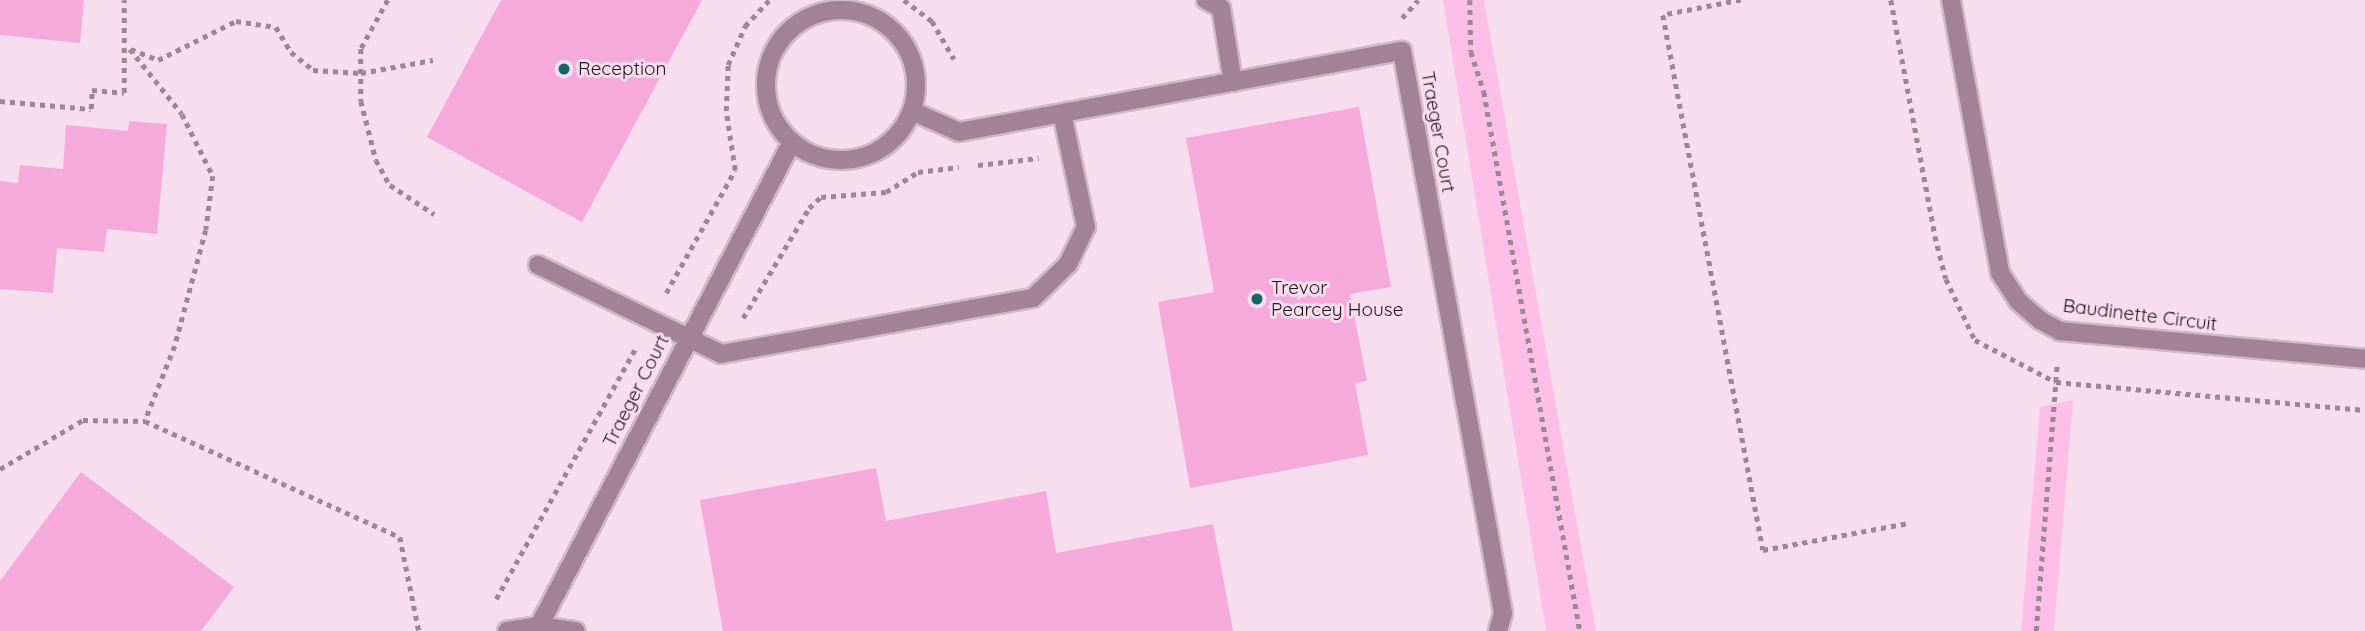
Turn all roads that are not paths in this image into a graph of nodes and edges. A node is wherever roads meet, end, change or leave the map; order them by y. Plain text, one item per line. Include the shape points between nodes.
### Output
1 (1206, 0) edge
2 (1951, 0) edge
3 (825, 5) edge
4 (1233, 82) junction
5 (912, 111) junction
6 (1062, 113) junction
7 (792, 142) junction
8 (538, 265) dead end
9 (688, 338) junction
10 (2365, 359) edge
11 (538, 626) junction
12 (507, 631) edge
13 (576, 631) edge
14 (1498, 631) edge

1 - 4 street via 1221,8
2 - 10 street, Baudinette Circuit via 2000,273 2018,301 2060,331
3 - 5 street via 878,19 904,43 916,76
3 - 7 street via 793,28 769,66 771,112
4 - 6 street, Traeger Court
4 - 14 street, Traeger Court via 1402,51 1503,613
5 - 6 street, Traeger Court via 959,132
5 - 7 street via 892,141 860,158 825,159
6 - 9 street via 1086,227 1068,264 1033,298 721,354
7 - 9 street, Traeger Court
8 - 9 street
9 - 11 street, Traeger Court
11 - 12 street
11 - 13 street

